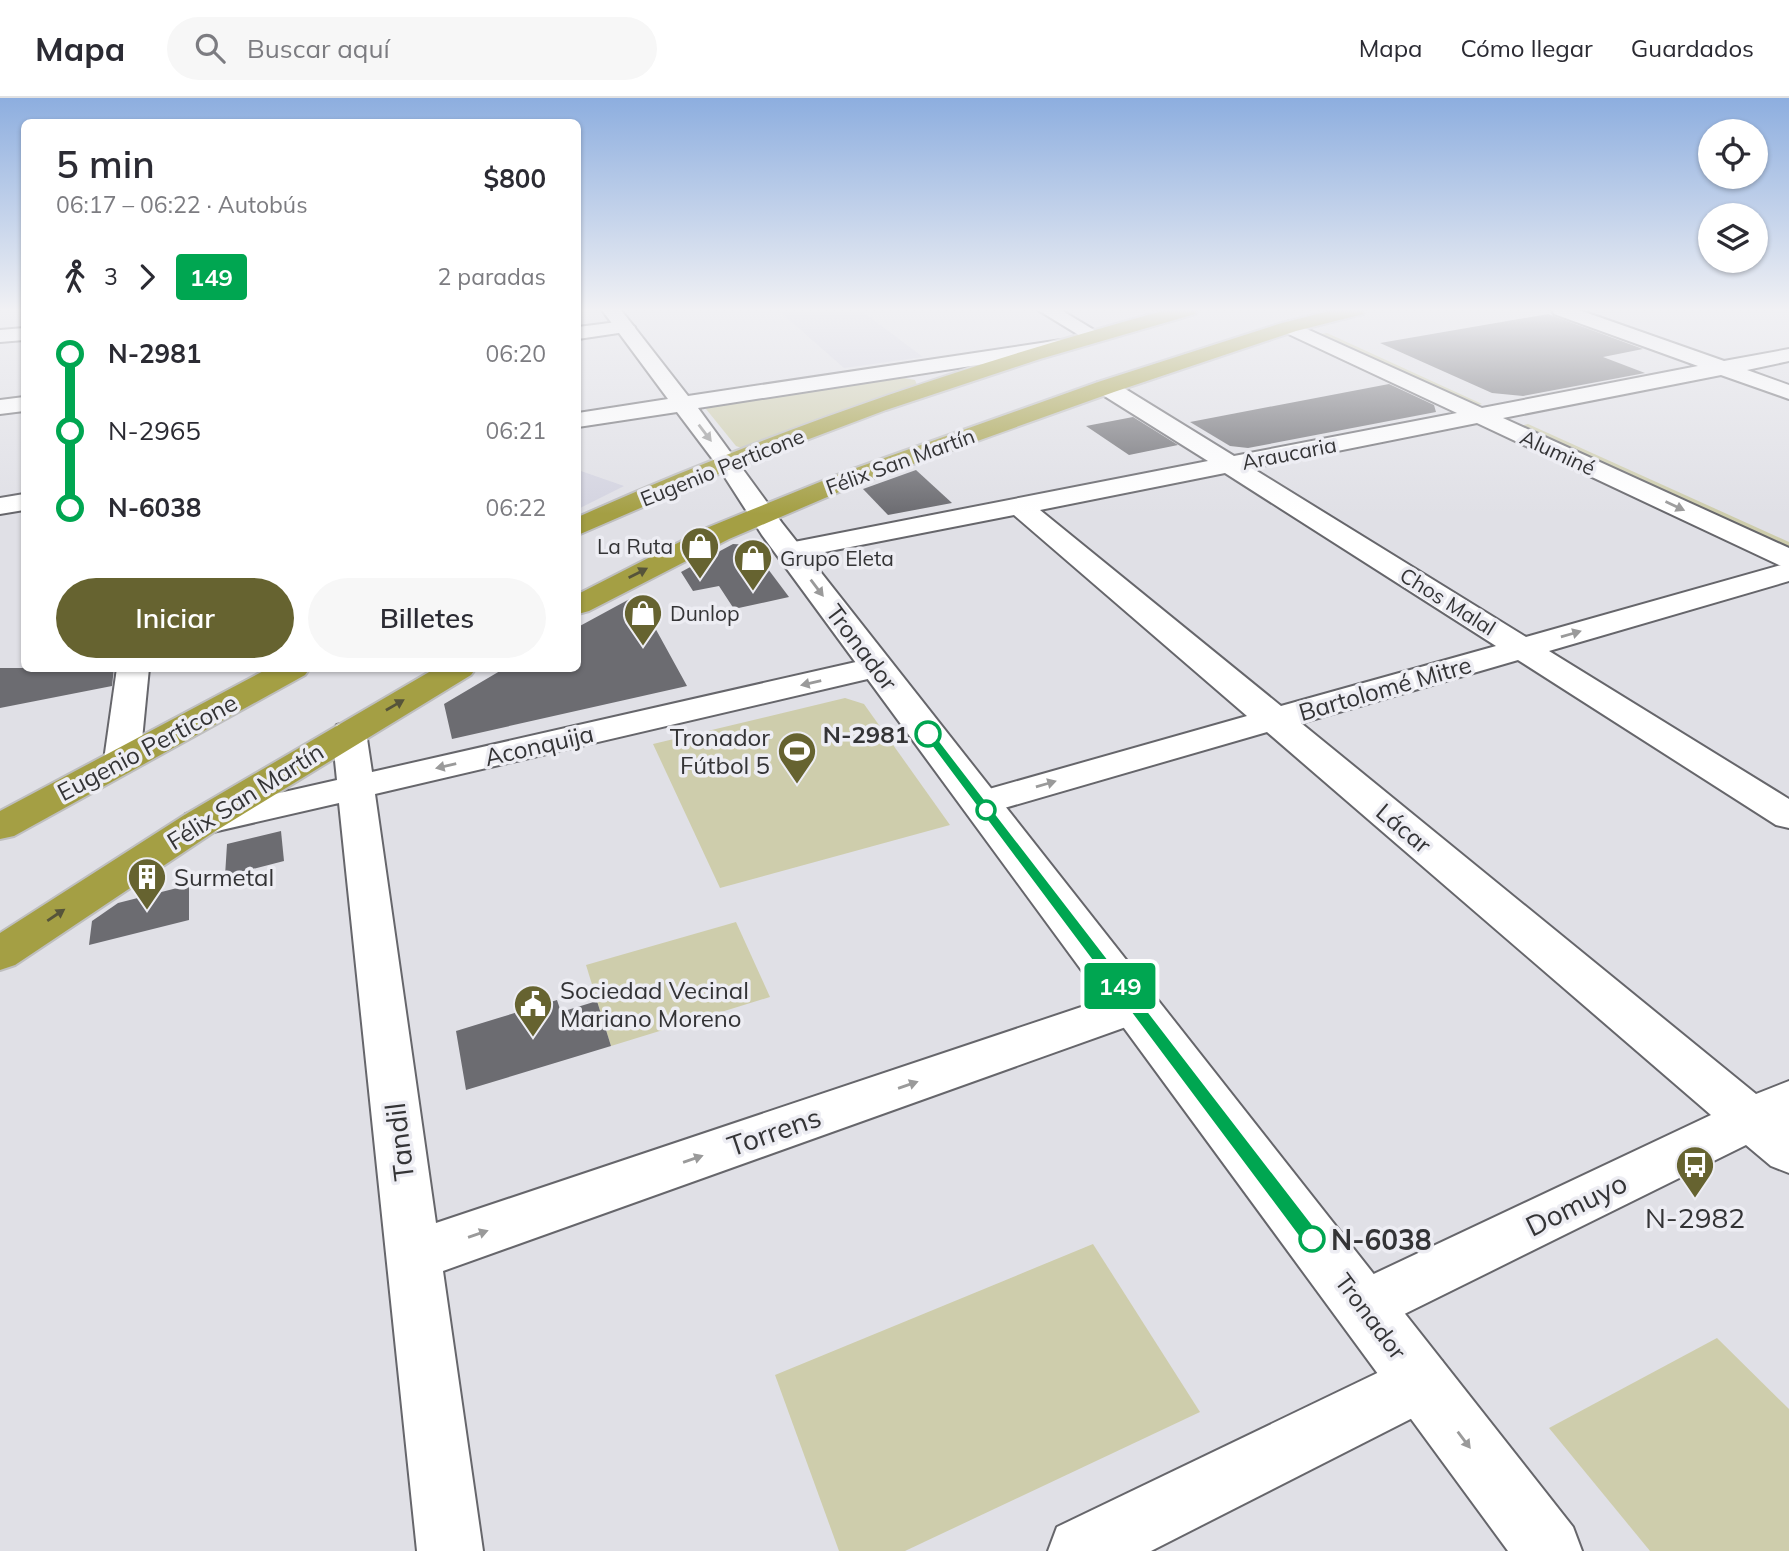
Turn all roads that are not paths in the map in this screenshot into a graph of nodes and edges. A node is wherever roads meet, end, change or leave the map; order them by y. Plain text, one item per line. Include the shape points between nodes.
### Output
1 (663, 378) edge
2 (849, 378) edge
3 (919, 378) edge
4 (961, 378) edge
5 (1134, 378) edge
6 (1405, 378) edge
7 (1429, 378) edge
8 (1672, 378) edge
9 (1748, 378) edge
10 (1106, 387) junction
11 (926, 389) junction
12 (1789, 393) edge
13 (21, 404) edge
14 (683, 404) junction
15 (0, 407) edge
16 (1507, 410) junction
17 (1480, 416) junction
18 (581, 420) edge
19 (727, 462) junction
20 (1230, 465) junction
21 (21, 502) edge
22 (0, 506) edge
23 (1020, 506) junction
24 (761, 514) junction
25 (581, 526) edge
26 (1789, 538) edge
27 (789, 551) junction
28 (1789, 559) edge
29 (1789, 572) edge
30 (581, 604) edge
31 (1522, 648) junction
32 (877, 667) junction
33 (133, 672) edge
34 (287, 672) edge
35 (453, 672) edge
36 (1274, 719) junction
37 (349, 732) junction
38 (122, 760) junction
39 (356, 787) junction
40 (981, 803) junction
41 (1789, 816) edge
42 (200, 822) junction
43 (0, 827) edge
44 (0, 954) edge
45 (1135, 1006) junction
46 (1776, 1124) edge
47 (413, 1256) junction
48 (1364, 1307) junction
49 (1421, 1382) junction
50 (450, 1551) edge
51 (1081, 1551) edge
52 (1549, 1551) edge

1 - 14 street, Tronador
2 - 14 street
3 - 11 street
4 - 11 highway, Eugenio Perticone
5 - 10 highway, Félix San Martín
6 - 17 street, Aluminé
7 - 16 street, Aluminé
8 - 16 street, Araucaria
9 - 12 street
10 - 20 street, Chos Malal
10 - 24 highway, Félix San Martín
11 - 19 highway, Eugenio Perticone
13 - 15 street
14 - 18 street
14 -> 19 street, Tronador
16 - 17 street, Araucaria
16 - 26 street, Aluminé
17 - 20 street, Araucaria
17 -> 28 street, Aluminé
19 - 24 street, Tronador
19 - 25 highway, Eugenio Perticone
20 - 23 street, Araucaria
20 - 31 street, Chos Malal
21 - 22 street
23 - 27 street, Araucaria
23 - 36 street, Lácar
24 - 27 street, Tronador
30 -> 24 highway, Félix San Martín
27 -> 32 street, Tronador
31 -> 29 street, Bartolomé Mitre
31 - 36 street, Bartolomé Mitre
31 - 41 street, Chos Malal
32 -> 39 street, Aconquija
32 - 40 street, Tronador
33 - 38 street
34 - 38 highway, Eugenio Perticone
37 -> 35 highway, Félix San Martín
40 -> 36 street, Bartolomé Mitre
36 - 46 street, Lácar
37 - 39 street, Tandil
37 - 42 highway, Félix San Martín
38 - 43 highway, Eugenio Perticone
39 - 42 street, Aconquija
39 - 47 street, Tandil
40 - 45 street, Tronador
44 -> 42 highway, Félix San Martín
47 -> 45 street, Torrens
45 - 48 street, Tronador
46 - 48 street, Domuyo
47 - 50 street, Tandil
48 - 49 street, Tronador
49 - 51 street
49 -> 52 street, Tronador

